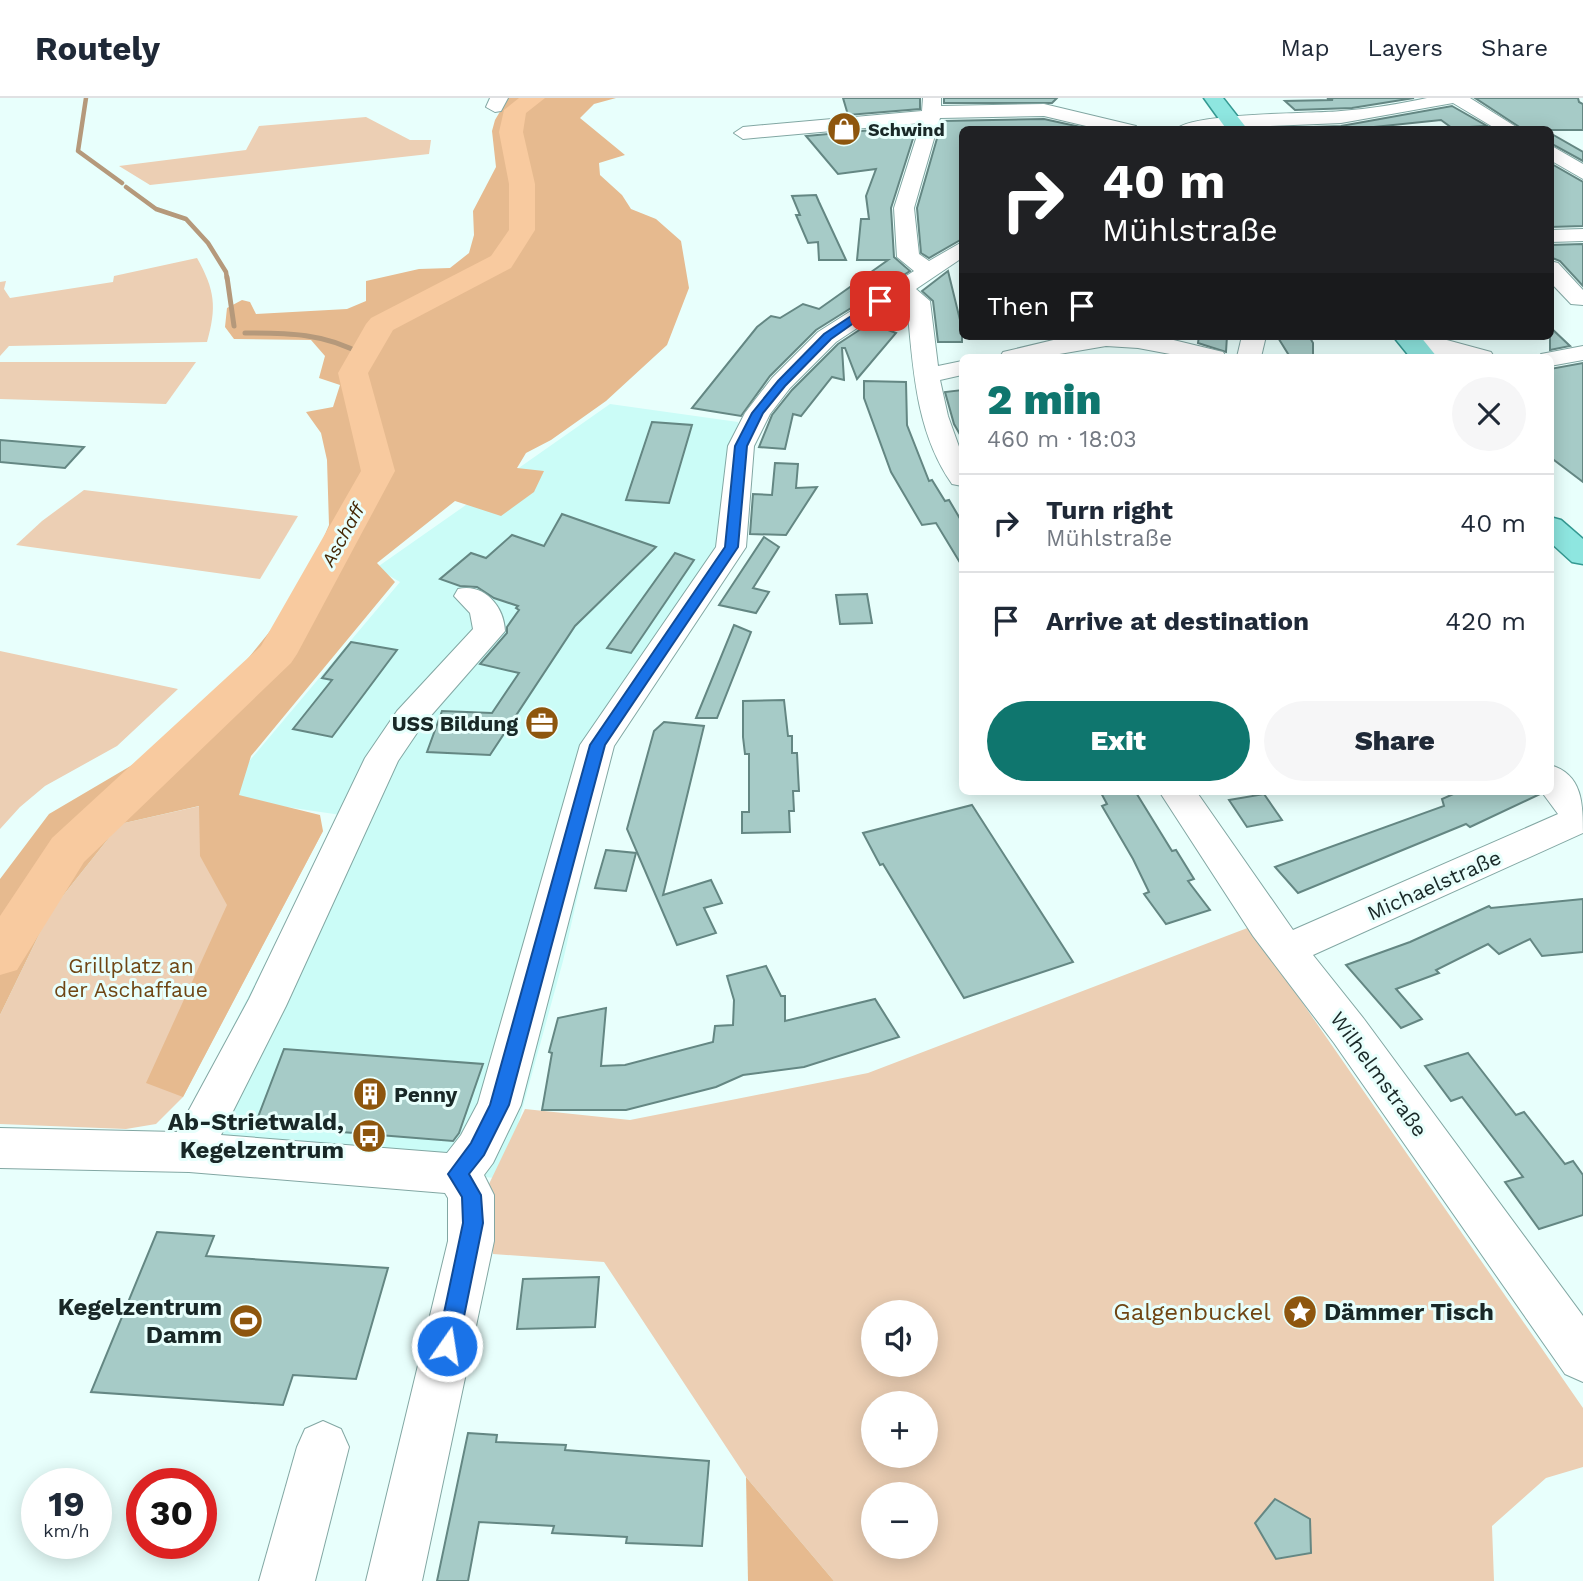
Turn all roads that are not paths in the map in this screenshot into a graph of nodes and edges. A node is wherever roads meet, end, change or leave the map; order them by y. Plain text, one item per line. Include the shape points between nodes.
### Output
1 (1213, 98) edge
2 (1455, 98) edge
3 (932, 109) edge
4 (1112, 126) edge
5 (1232, 126) edge
6 (1244, 126) edge
7 (1506, 126) edge
8 (743, 133) dead end
9 (1554, 155) edge
10 (1583, 173) edge
11 (1583, 235) edge
12 (1554, 236) edge
13 (959, 251) edge
14 (928, 270) junction
15 (1554, 272) edge
16 (900, 288) junction
17 (1579, 299) dead end
18 (1090, 340) edge
19 (1125, 340) edge
20 (1421, 340) edge
21 (1395, 346) edge
22 (1583, 353) edge
23 (1026, 354) edge
24 (1201, 354) edge
25 (1416, 354) edge
26 (1469, 354) edge
27 (1554, 358) edge
28 (959, 369) edge
29 (929, 375) junction
30 (959, 474) edge
31 (1554, 526) edge
32 (1583, 555) edge
33 (469, 596) dead end
34 (1554, 782) edge
35 (1180, 795) edge
36 (1582, 819) edge
37 (1285, 950) junction
38 (0, 1148) edge
39 (189, 1152) junction
40 (458, 1174) junction
41 (1583, 1357) edge
42 (323, 1447) dead end
43 (287, 1581) edge
44 (394, 1581) edge

1 - 5 main road
2 - 6 street via 1392,111
2 - 7 street
3 - 4 street via 1044,110
3 - 8 street
3 - 14 street via 904,210 908,257
9 - 10 street
11 - 12 street
13 - 14 street
14 - 16 street
15 - 17 street
16 - 29 street via 918,301
16 - 40 street via 827,337 781,383 741,446 731,547 597,745 499,1105 477,1149
18 - 23 street
19 - 24 street
20 - 26 street
21 - 25 main road
22 - 27 street
28 - 29 street
29 - 30 street via 936,427
31 - 32 main road
33 - 39 street via 483,606 489,631 409,719 382,758 266,1006
34 - 36 street
35 - 37 street, Wilhelmstraße
36 - 37 street, Michaelstraße
37 - 41 street, Wilhelmstraße via 1349,1031
38 - 39 street
39 - 40 street
40 - 44 street via 471,1195 471,1241
42 - 43 street

